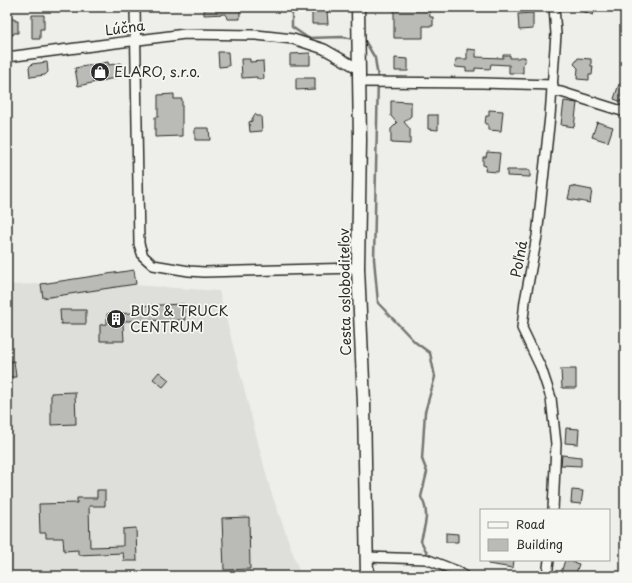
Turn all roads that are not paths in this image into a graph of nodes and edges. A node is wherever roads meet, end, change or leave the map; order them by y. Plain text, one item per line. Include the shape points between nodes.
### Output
1 (135, 7) edge
2 (358, 7) edge
3 (554, 7) edge
4 (136, 40) junction
5 (7, 57) edge
6 (359, 69) junction
7 (359, 82) junction
8 (552, 88) junction
9 (625, 112) edge
10 (358, 268) junction
11 (553, 509) edge
12 (366, 557) junction
13 (549, 561) edge
14 (367, 576) edge
15 (464, 576) edge
16 (547, 576) edge

1 - 4 street
2 - 6 main road, Cesta osloboditeľov
3 - 8 street, Poľná via 556,34
4 - 5 street, Lúčna
4 - 6 street, Lúčna via 185,34 256,34 293,39 324,49
4 - 10 street via 139,244 143,256 153,265 204,272
6 - 7 main road, Cesta osloboditeľov
7 - 8 street via 482,83
7 - 10 main road, Cesta osloboditeľov
8 - 9 street
8 - 11 street, Poľná via 537,236 522,328 541,368 551,398 556,444
10 - 12 main road, Cesta osloboditeľov via 364,403
12 - 14 main road, Cesta osloboditeľov
12 - 15 street via 426,559
13 - 16 street

